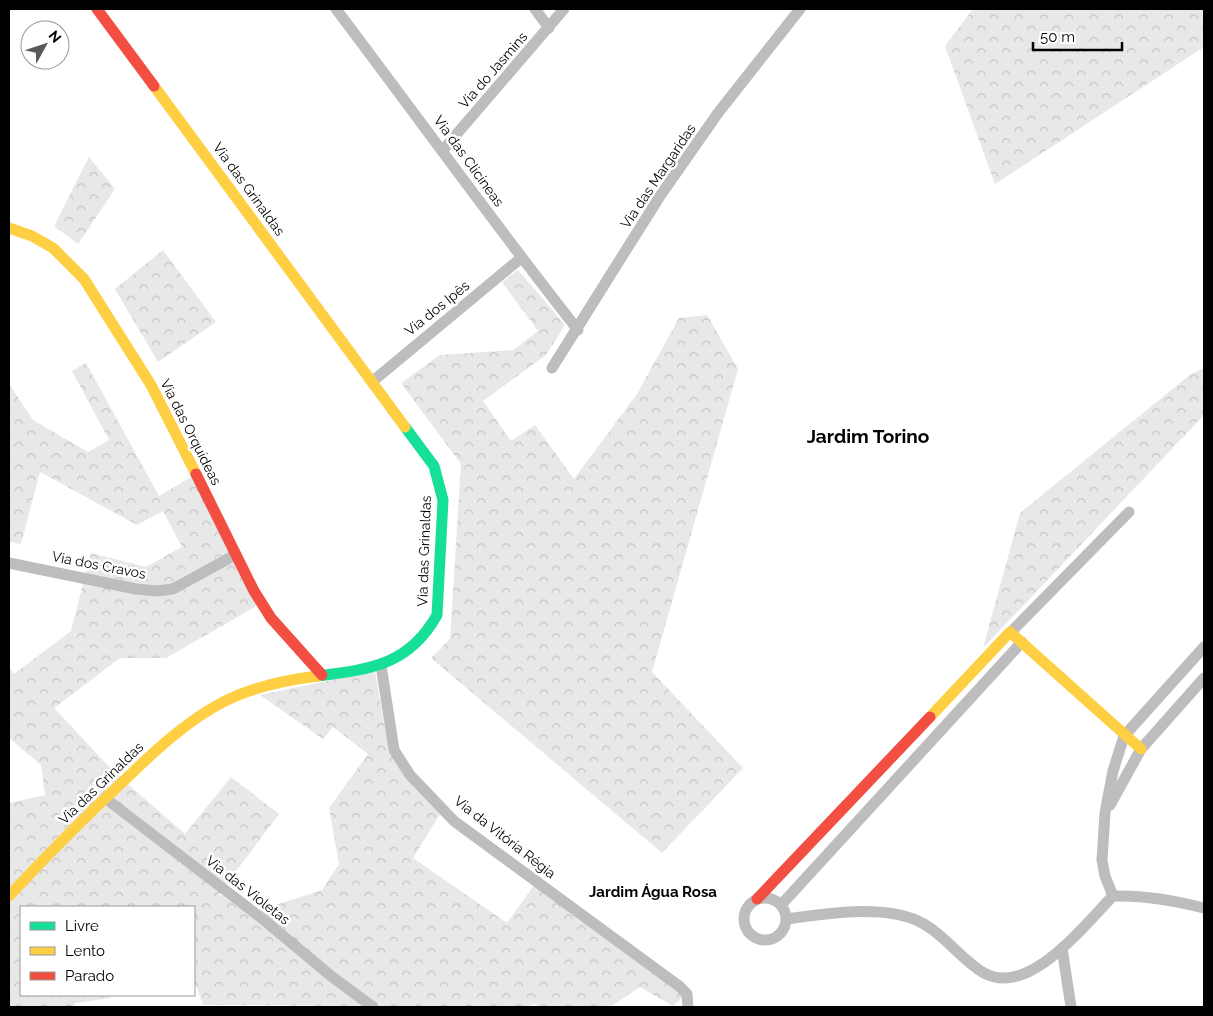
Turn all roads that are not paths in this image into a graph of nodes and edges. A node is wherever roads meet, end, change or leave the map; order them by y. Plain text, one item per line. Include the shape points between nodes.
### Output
1 (97, 9) edge
2 (336, 9) edge
3 (535, 9) edge
4 (564, 9) edge
5 (800, 9) edge
6 (549, 28) junction
7 (444, 150) junction
8 (9, 228) edge
9 (521, 258) junction
10 (578, 330) junction
11 (552, 368) dead end
12 (373, 381) junction
13 (1129, 512) dead end
14 (236, 556) junction
15 (9, 563) edge
16 (1011, 632) junction
17 (1022, 642) junction
18 (1204, 647) edge
19 (381, 665) junction
20 (322, 675) junction
21 (1204, 678) edge
22 (1124, 736) junction
23 (1141, 749) junction
24 (105, 798) junction
25 (1105, 813) junction
26 (9, 896) edge
27 (1113, 896) junction
28 (757, 899) junction
29 (781, 905) junction
30 (1204, 908) edge
31 (786, 919) junction
32 (1062, 948) junction
33 (373, 1007) edge
34 (688, 1007) edge
35 (1071, 1007) edge

1 - 12 street, Via das Grinaldas
2 - 7 street, Via das Clicíneas
3 - 6 street
4 - 6 street, Via do Jasmins
5 - 10 street, Via das Margaridas via 718,113 660,196
6 - 7 street, Via do Jasmins
7 - 9 street, Via das Clicíneas
8 - 14 street, Via das Orquídeas via 40,240 65,257 86,282 162,404
9 - 10 street, Via das Clicíneas
9 - 12 street, Via dos Ipês
10 - 11 street, Via das Margaridas
12 - 19 street, Via das Grinaldas via 434,466 442,500 438,615 422,641 407,653
13 - 16 street
14 - 15 street, Via dos Cravos via 173,589 157,591
14 - 20 street, Via das Orquídeas via 271,618
16 - 17 street
16 - 28 street
17 - 22 street
17 - 29 street
18 - 22 street
19 - 20 street, Via das Grinaldas
19 - 34 street, Via da Vitória Régia via 394,750 410,775 454,820 678,986 689,1000
20 - 24 street, Via das Grinaldas via 266,686 239,694 216,706 176,734
21 - 23 street
22 - 23 street
22 - 25 street
23 - 25 street
24 - 26 street, Via das Grinaldas
24 - 33 street, Via das Violetas
25 - 27 street via 1102,860
27 - 30 street via 1143,895
27 - 32 street
28 - 29 street via 768,898
28 - 31 street via 744,915 746,929 751,934 771,939 782,932
29 - 31 street
31 - 32 street via 862,912 903,916 931,928 985,973 1001,977 1017,977 1036,969
32 - 35 street

